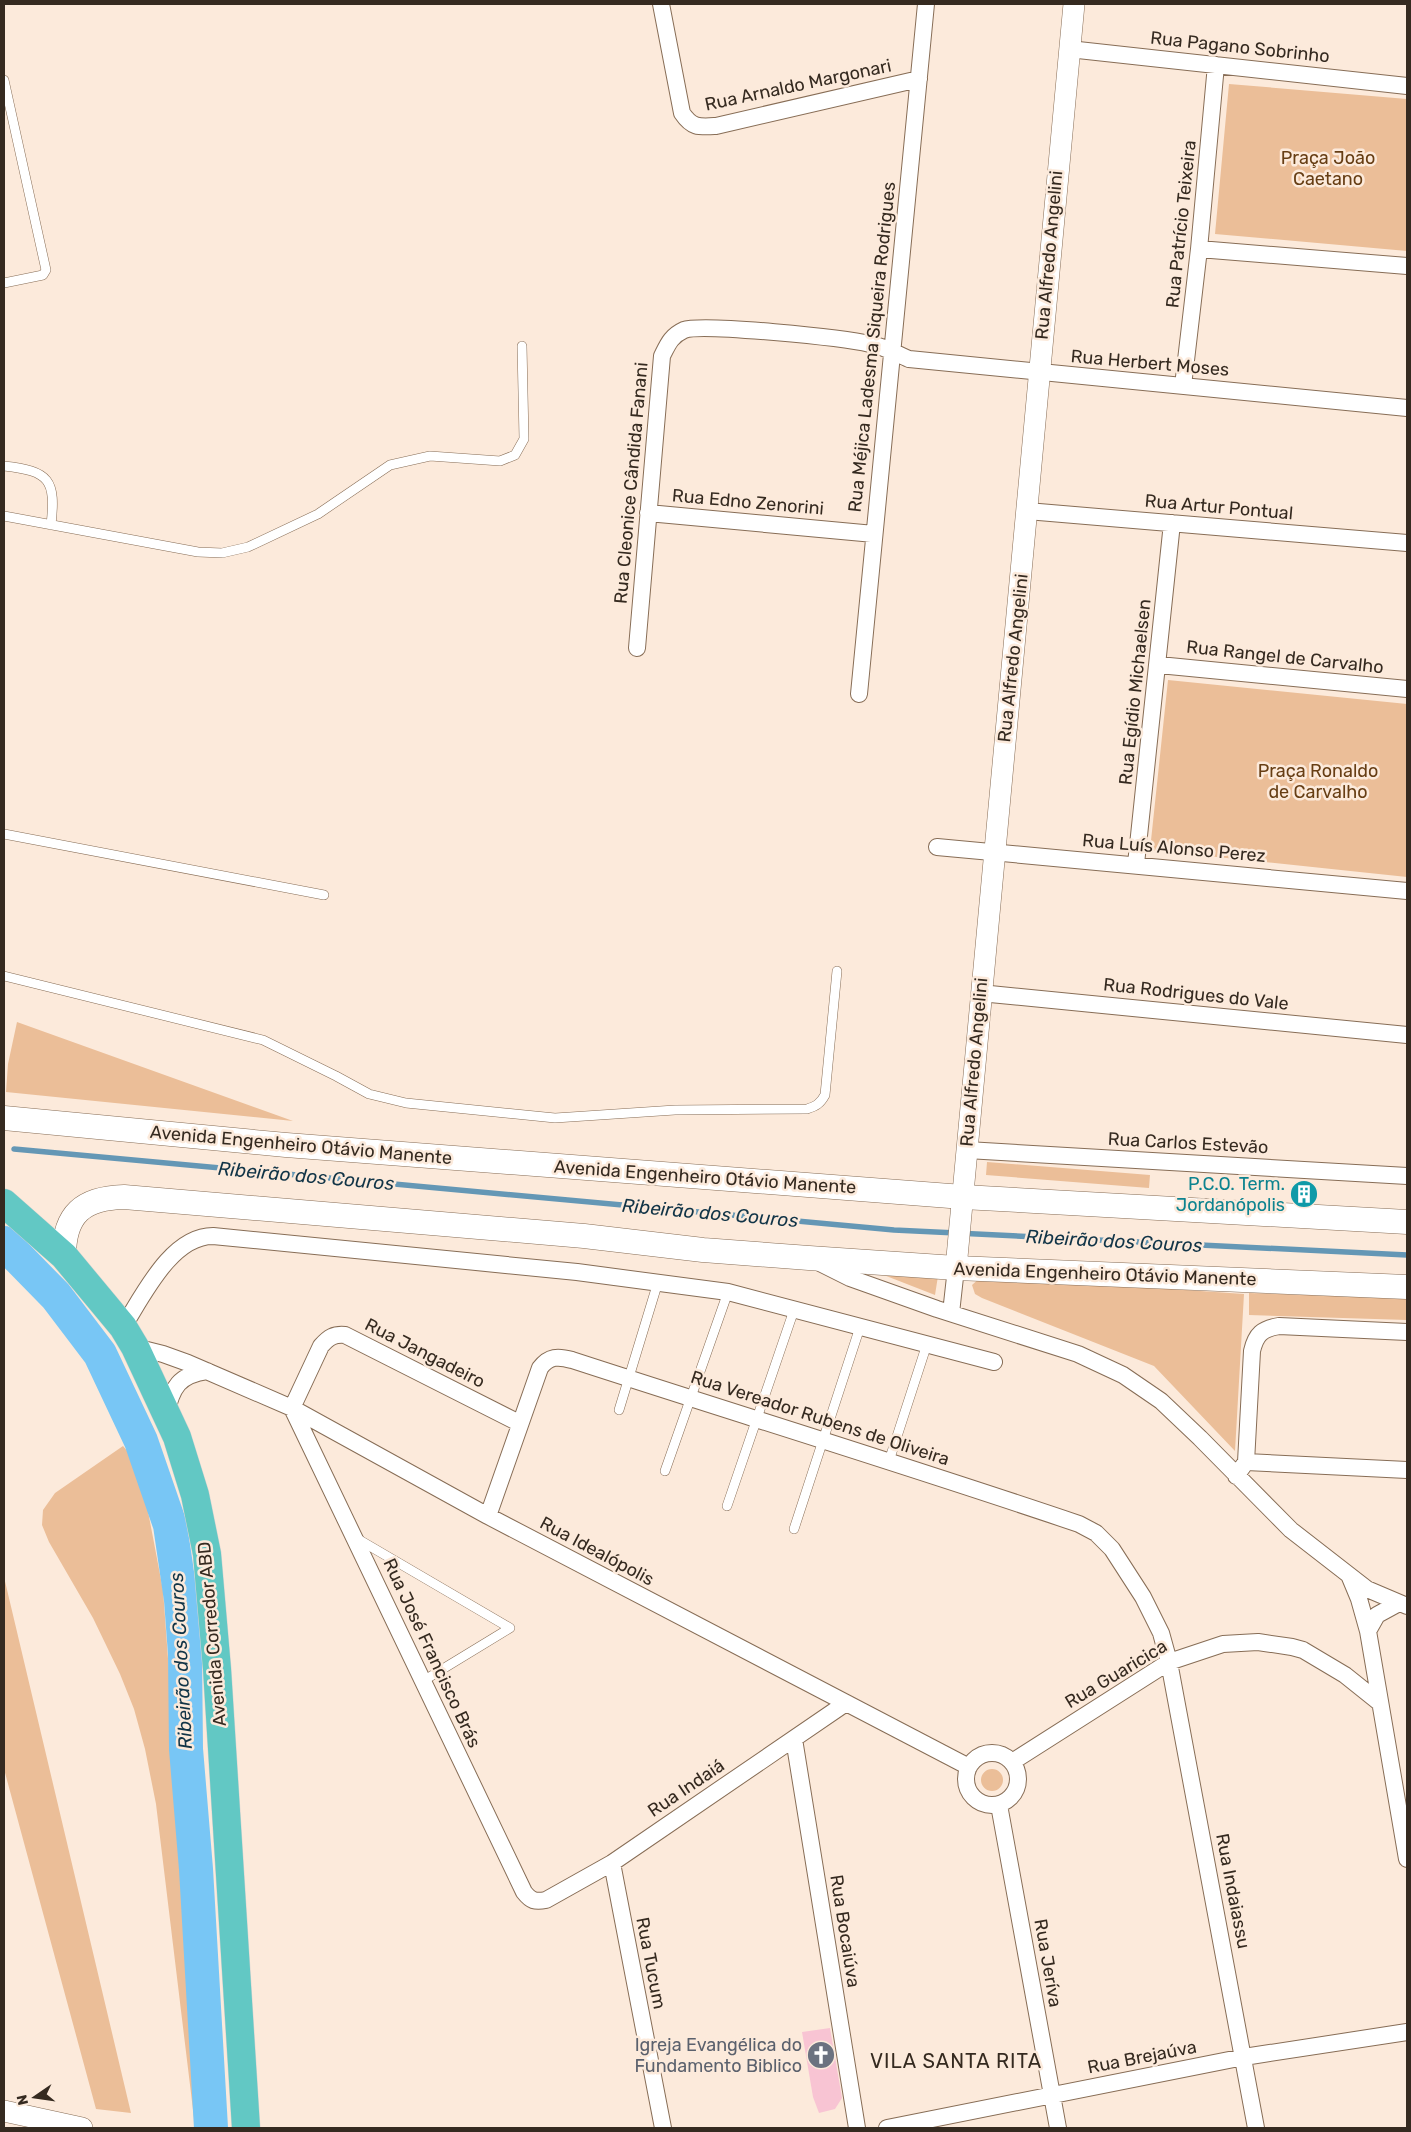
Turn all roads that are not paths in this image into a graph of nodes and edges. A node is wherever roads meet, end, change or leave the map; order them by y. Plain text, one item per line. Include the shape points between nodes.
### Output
1 (661, 4) edge
2 (926, 4) edge
3 (1074, 4) edge
4 (1069, 49) junction
5 (1216, 65) junction
6 (919, 79) junction
7 (4, 80) edge
8 (1407, 86) edge
9 (1199, 249) junction
10 (1407, 266) edge
11 (4, 283) edge
12 (522, 346) dead end
13 (891, 351) junction
14 (1038, 373) junction
15 (1183, 386) junction
16 (1407, 408) edge
17 (4, 466) edge
18 (1027, 511) junction
19 (648, 513) junction
20 (4, 516) edge
21 (1172, 523) junction
22 (51, 525) junction
23 (874, 534) junction
24 (1407, 543) edge
25 (637, 648) dead end
26 (1159, 665) junction
27 (1407, 689) edge
28 (859, 694) dead end
29 (4, 834) edge
30 (937, 847) dead end
31 (994, 852) junction
32 (1136, 864) junction
33 (1407, 891) edge
34 (324, 894) dead end
35 (837, 971) dead end
36 (4, 976) edge
37 (980, 993) junction
38 (1407, 1035) edge
39 (4, 1118) edge
40 (967, 1150) junction
41 (1407, 1176) edge
42 (4, 1203) edge
43 (962, 1206) junction
44 (1407, 1222) edge
45 (64, 1256) junction
46 (810, 1258) junction
47 (956, 1261) junction
48 (658, 1282) junction
49 (1407, 1287) edge
50 (728, 1292) junction
51 (794, 1310) junction
52 (951, 1313) junction
53 (860, 1326) junction
54 (1407, 1332) edge
55 (129, 1337) junction
56 (928, 1344) junction
57 (994, 1362) dead end
58 (207, 1371) junction
59 (629, 1378) junction
60 (690, 1398) junction
61 (292, 1408) junction
62 (619, 1410) dead end
63 (166, 1414) junction
64 (756, 1420) junction
65 (519, 1423) junction
66 (822, 1441) junction
67 (889, 1461) junction
68 (1246, 1462) junction
69 (1407, 1470) edge
70 (665, 1471) dead end
71 (1236, 1476) junction
72 (726, 1506) dead end
73 (488, 1516) junction
74 (794, 1529) dead end
75 (354, 1537) junction
76 (1349, 1575) junction
77 (1403, 1604) edge
78 (1368, 1632) junction
79 (1169, 1662) junction
80 (423, 1681) junction
81 (1380, 1703) junction
82 (846, 1704) junction
83 (794, 1739) junction
84 (1012, 1762) junction
85 (968, 1767) junction
86 (999, 1805) junction
87 (1407, 1859) edge
88 (612, 1863) junction
89 (546, 1900) joint
90 (1407, 2032) edge
91 (1244, 2057) junction
92 (1052, 2096) junction
93 (4, 2111) edge
94 (82, 2128) edge
95 (246, 2128) edge
96 (663, 2128) edge
97 (857, 2128) edge
98 (887, 2128) edge
99 (1058, 2128) edge
100 (1256, 2128) edge

1 - 6 street, Rua Arnaldo Margonari via 682,112 689,123 701,127
2 - 6 street, Rua Méjica Ladesma Siqueira Rodrigues
3 - 4 street, Rua Alfredo Angelini
4 - 5 street, Rua Pagano Sobrinho
4 - 14 street, Rua Alfredo Angelini
5 - 8 street, Rua Pagano Sobrinho
5 - 9 street, Rua Patrício Teixeira
6 - 13 street, Rua Méjica Ladesma Siqueira Rodrigues
7 - 11 lane via 46,270 43,275
9 - 10 street
9 - 15 street, Rua Patrício Teixeira
12 - 22 lane via 524,439 515,455 500,461 430,456 390,465 318,514 248,547 222,553 198,552
13 - 14 street, Rua Herbert Moses via 909,359
13 - 19 street, Rua Cleonice Cândida Fanani via 871,344 703,327 685,330 670,338 662,356
13 - 23 street, Rua Méjica Ladesma Siqueira Rodrigues
14 - 15 street, Rua Herbert Moses
14 - 18 street, Rua Alfredo Angelini
15 - 16 street, Rua Herbert Moses
17 - 22 lane via 41,475 50,484 53,493
18 - 21 street, Rua Artur Pontual
18 - 31 street, Rua Alfredo Angelini
19 - 23 street, Rua Edno Zenorini
19 - 25 street, Rua Cleonice Cândida Fanani
20 - 22 lane
21 - 24 street, Rua Artur Pontual
21 - 26 street, Rua Egídio Michaelsen
23 - 28 street, Rua Méjica Ladesma Siqueira Rodrigues
26 - 27 street, Rua Rangel de Carvalho
26 - 32 street, Rua Egídio Michaelsen
29 - 34 lane
30 - 31 street, Rua Luís Alonso Perez
31 - 32 street, Rua Luís Alonso Perez
31 - 37 street, Rua Alfredo Angelini
32 - 33 street, Rua Luís Alonso Perez
35 - 36 lane via 825,1095 815,1106 806,1109 675,1110 555,1118 406,1103 369,1094 263,1040
37 - 38 street, Rua Rodrigues do Vale
37 - 40 street, Rua Alfredo Angelini
39 - 43 main road, Avenida Engenheiro Otávio Manente
40 - 41 street, Rua Carlos Estevão
40 - 43 street, Rua Alfredo Angelini
42 - 45 highway, Avenida Corredor ABD
43 - 44 main road, Avenida Engenheiro Otávio Manente
43 - 47 street, Rua Alfredo Angelini
45 - 46 main road, Avenida Engenheiro Otávio Manente via 66,1232 78,1212 90,1202 124,1197
45 - 55 highway, Avenida Corredor ABD
46 - 47 main road, Avenida Engenheiro Otávio Manente
46 - 52 street via 850,1278
47 - 49 main road, Avenida Engenheiro Otávio Manente
47 - 52 street, Rua Alfredo Angelini
48 - 50 street
48 - 55 street via 205,1236 190,1241 170,1257
48 - 59 lane
50 - 51 street
50 - 60 lane
51 - 53 street
51 - 64 lane
52 - 71 street via 1078,1354 1123,1375 1161,1401
53 - 56 street
53 - 66 lane
54 - 68 street via 1279,1326 1257,1335 1252,1351
55 - 58 street, Rua Idealópolis
55 - 63 highway, Avenida Corredor ABD
56 - 57 street
56 - 67 lane
58 - 61 street, Rua Idealópolis
58 - 63 street via 188,1375 179,1382 171,1394
59 - 60 street, Rua Vereador Rubens de Oliveira
59 - 62 lane
59 - 65 street, Rua Vereador Rubens de Oliveira via 563,1357 550,1358 540,1368
60 - 64 street, Rua Vereador Rubens de Oliveira
60 - 70 lane
61 - 65 street, Rua Jangadeiro via 321,1346 335,1334 345,1335
61 - 73 street, Rua Idealópolis
61 - 75 street, Rua José Francisco Brás
63 - 95 highway, Avenida Corredor ABD via 177,1437 195,1494 207,1554
64 - 66 street, Rua Vereador Rubens de Oliveira
64 - 72 lane
65 - 73 street, Rua Vereador Rubens de Oliveira
66 - 67 street, Rua Vereador Rubens de Oliveira
66 - 74 lane
67 - 79 street, Rua Vereador Rubens de Oliveira via 1079,1524 1096,1533 1112,1549 1143,1597 1161,1633
68 - 69 street
68 - 71 street
71 - 76 street via 1291,1530
73 - 82 street, Rua Idealópolis
75 - 80 street, Rua José Francisco Brás
75 - 80 lane via 510,1628
76 - 77 street
76 - 78 street
77 - 78 street via 1377,1615
78 - 81 street
79 - 81 street, Rua Guaricica via 1207,1648 1239,1642 1292,1646 1328,1663
79 - 84 street, Rua Guaricica
79 - 91 street, Rua Indaiassu
80 - 89 street, Rua José Francisco Brás via 524,1892 530,1900
81 - 87 street
82 - 83 street, Rua Indaiá
82 - 85 street, Rua Idealópolis
83 - 88 street, Rua Indaiá
83 - 97 street, Rua Bocaiúva
84 - 85 street via 998,1753 989,1753 981,1755
84 - 86 street via 1018,1778 1017,1787 1014,1795
85 - 86 street via 969,1792 982,1804
86 - 92 street, Rua Jeríva
88 - 89 street, Rua Indaiá
88 - 96 street, Rua Tucum
90 - 91 street, Rua Brejaúva
91 - 92 street, Rua Brejaúva
91 - 100 street, Rua Indaiassu
92 - 98 street, Rua Brejaúva
92 - 99 street, Rua Jeríva
93 - 94 street

